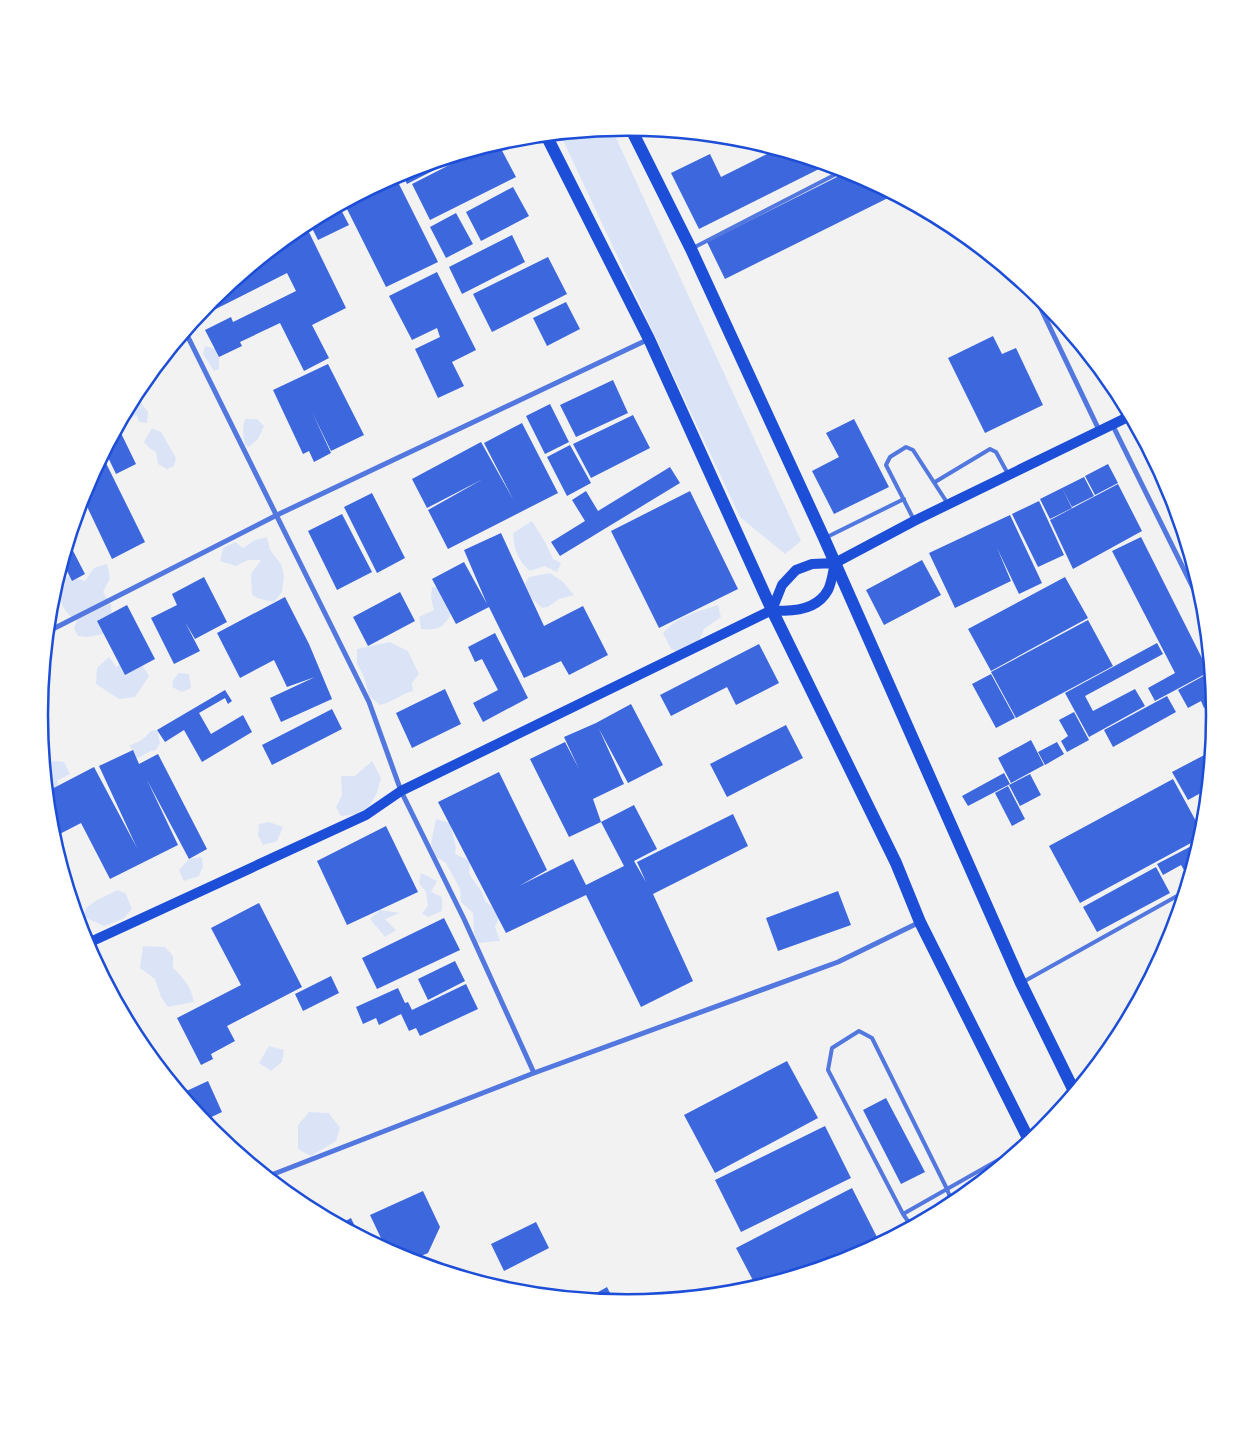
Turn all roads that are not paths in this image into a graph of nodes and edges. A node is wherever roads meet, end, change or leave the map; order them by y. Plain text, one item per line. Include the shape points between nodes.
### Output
1 (634, 136) edge
2 (549, 141) edge
3 (835, 175) edge
4 (691, 249) junction
5 (1042, 312) edge
6 (188, 337) edge
7 (648, 339) junction
8 (1124, 419) edge
9 (1112, 424) junction
10 (1099, 430) junction
11 (1008, 474) junction
12 (935, 482) junction
13 (904, 499) junction
14 (948, 504) junction
15 (277, 515) junction
16 (914, 521) junction
17 (824, 538) junction
18 (835, 563) junction
19 (1191, 583) edge
20 (772, 610) junction
21 (54, 628) edge
22 (401, 791) junction
23 (1178, 895) edge
24 (920, 922) junction
25 (94, 941) edge
26 (1021, 983) junction
27 (534, 1073) junction
28 (1072, 1086) edge
29 (1026, 1135) edge
30 (997, 1161) edge
31 (272, 1174) edge
32 (948, 1189) junction
33 (950, 1196) edge
34 (903, 1214) junction
35 (908, 1222) edge

1 - 4 main road
2 - 7 main road
3 - 4 lane
4 - 17 main road
5 - 10 street
6 - 15 street
7 - 15 street
7 - 20 main road
8 - 9 main road
9 - 10 main road
9 - 19 street
10 - 11 main road
11 - 12 lane via 996,452 990,449
11 - 14 main road
12 - 13 lane via 913,450 906,447 890,457 886,465
12 - 14 lane
13 - 16 lane
13 - 17 lane
14 - 16 main road
15 - 21 street
15 - 22 street via 369,702
16 - 18 main road
17 - 18 main road
18 - 20 main road via 812,564 796,570 782,584
18 - 20 main road via 828,589 820,600 789,612
18 - 26 main road
20 - 22 main road
20 - 24 main road via 896,864
22 - 25 main road via 366,815
22 - 27 street
23 - 26 lane
24 - 27 street via 838,962
24 - 29 main road
26 - 28 main road
27 - 31 street
30 - 32 lane
32 - 33 lane
32 - 34 lane
32 - 34 lane via 872,1038 859,1031 832,1048 828,1070
34 - 35 lane

